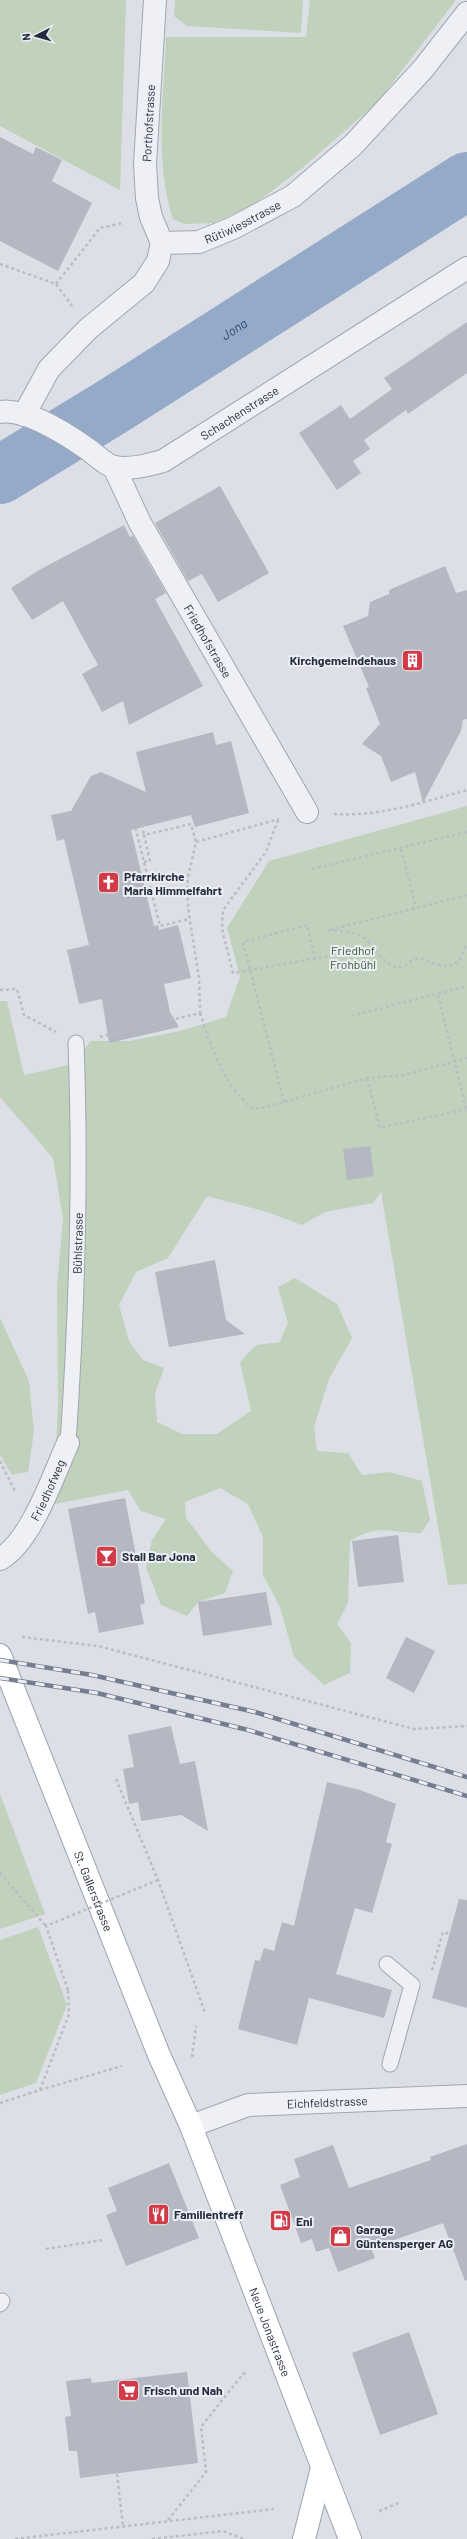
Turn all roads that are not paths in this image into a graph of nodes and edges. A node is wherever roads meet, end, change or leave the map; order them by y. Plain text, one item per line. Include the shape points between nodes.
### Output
1 (155, 0) edge
2 (467, 13) edge
3 (162, 243) junction
4 (467, 268) edge
5 (0, 412) edge
6 (24, 415) junction
7 (114, 467) junction
8 (308, 812) road end
9 (76, 1042) road end
10 (68, 1443) joint
11 (0, 1559) edge
12 (0, 1655) edge
13 (387, 1964) dead end
14 (390, 2064) dead end
15 (467, 2096) edge
16 (191, 2126) junction
17 (322, 2468) junction
18 (304, 2539) edge
19 (350, 2539) edge

1 - 3 street, Porthofstrasse via 146,164 147,198 151,218
2 - 3 street, Rütiwiesstrasse via 424,69 353,145 293,196 233,228 199,242
3 - 6 street via 158,261 144,283 88,329 49,369
4 - 7 street, Schachenstrasse via 163,461 141,467
5 - 6 street via 9,411
6 - 7 street via 70,436
7 - 8 street, Friedhofstrasse via 140,522
9 - 10 lane, Bühlstrasse via 79,1192 74,1356
10 - 11 street, Friedhofweg via 25,1536
12 - 16 main road, St. Gallerstrasse via 156,2048
13 - 14 lane via 412,1985
15 - 16 street, Eichfeldstrasse via 248,2105
16 - 17 main road, Neue Jonastrasse
17 - 18 main road
17 - 19 main road, Neue Jonastrasse

